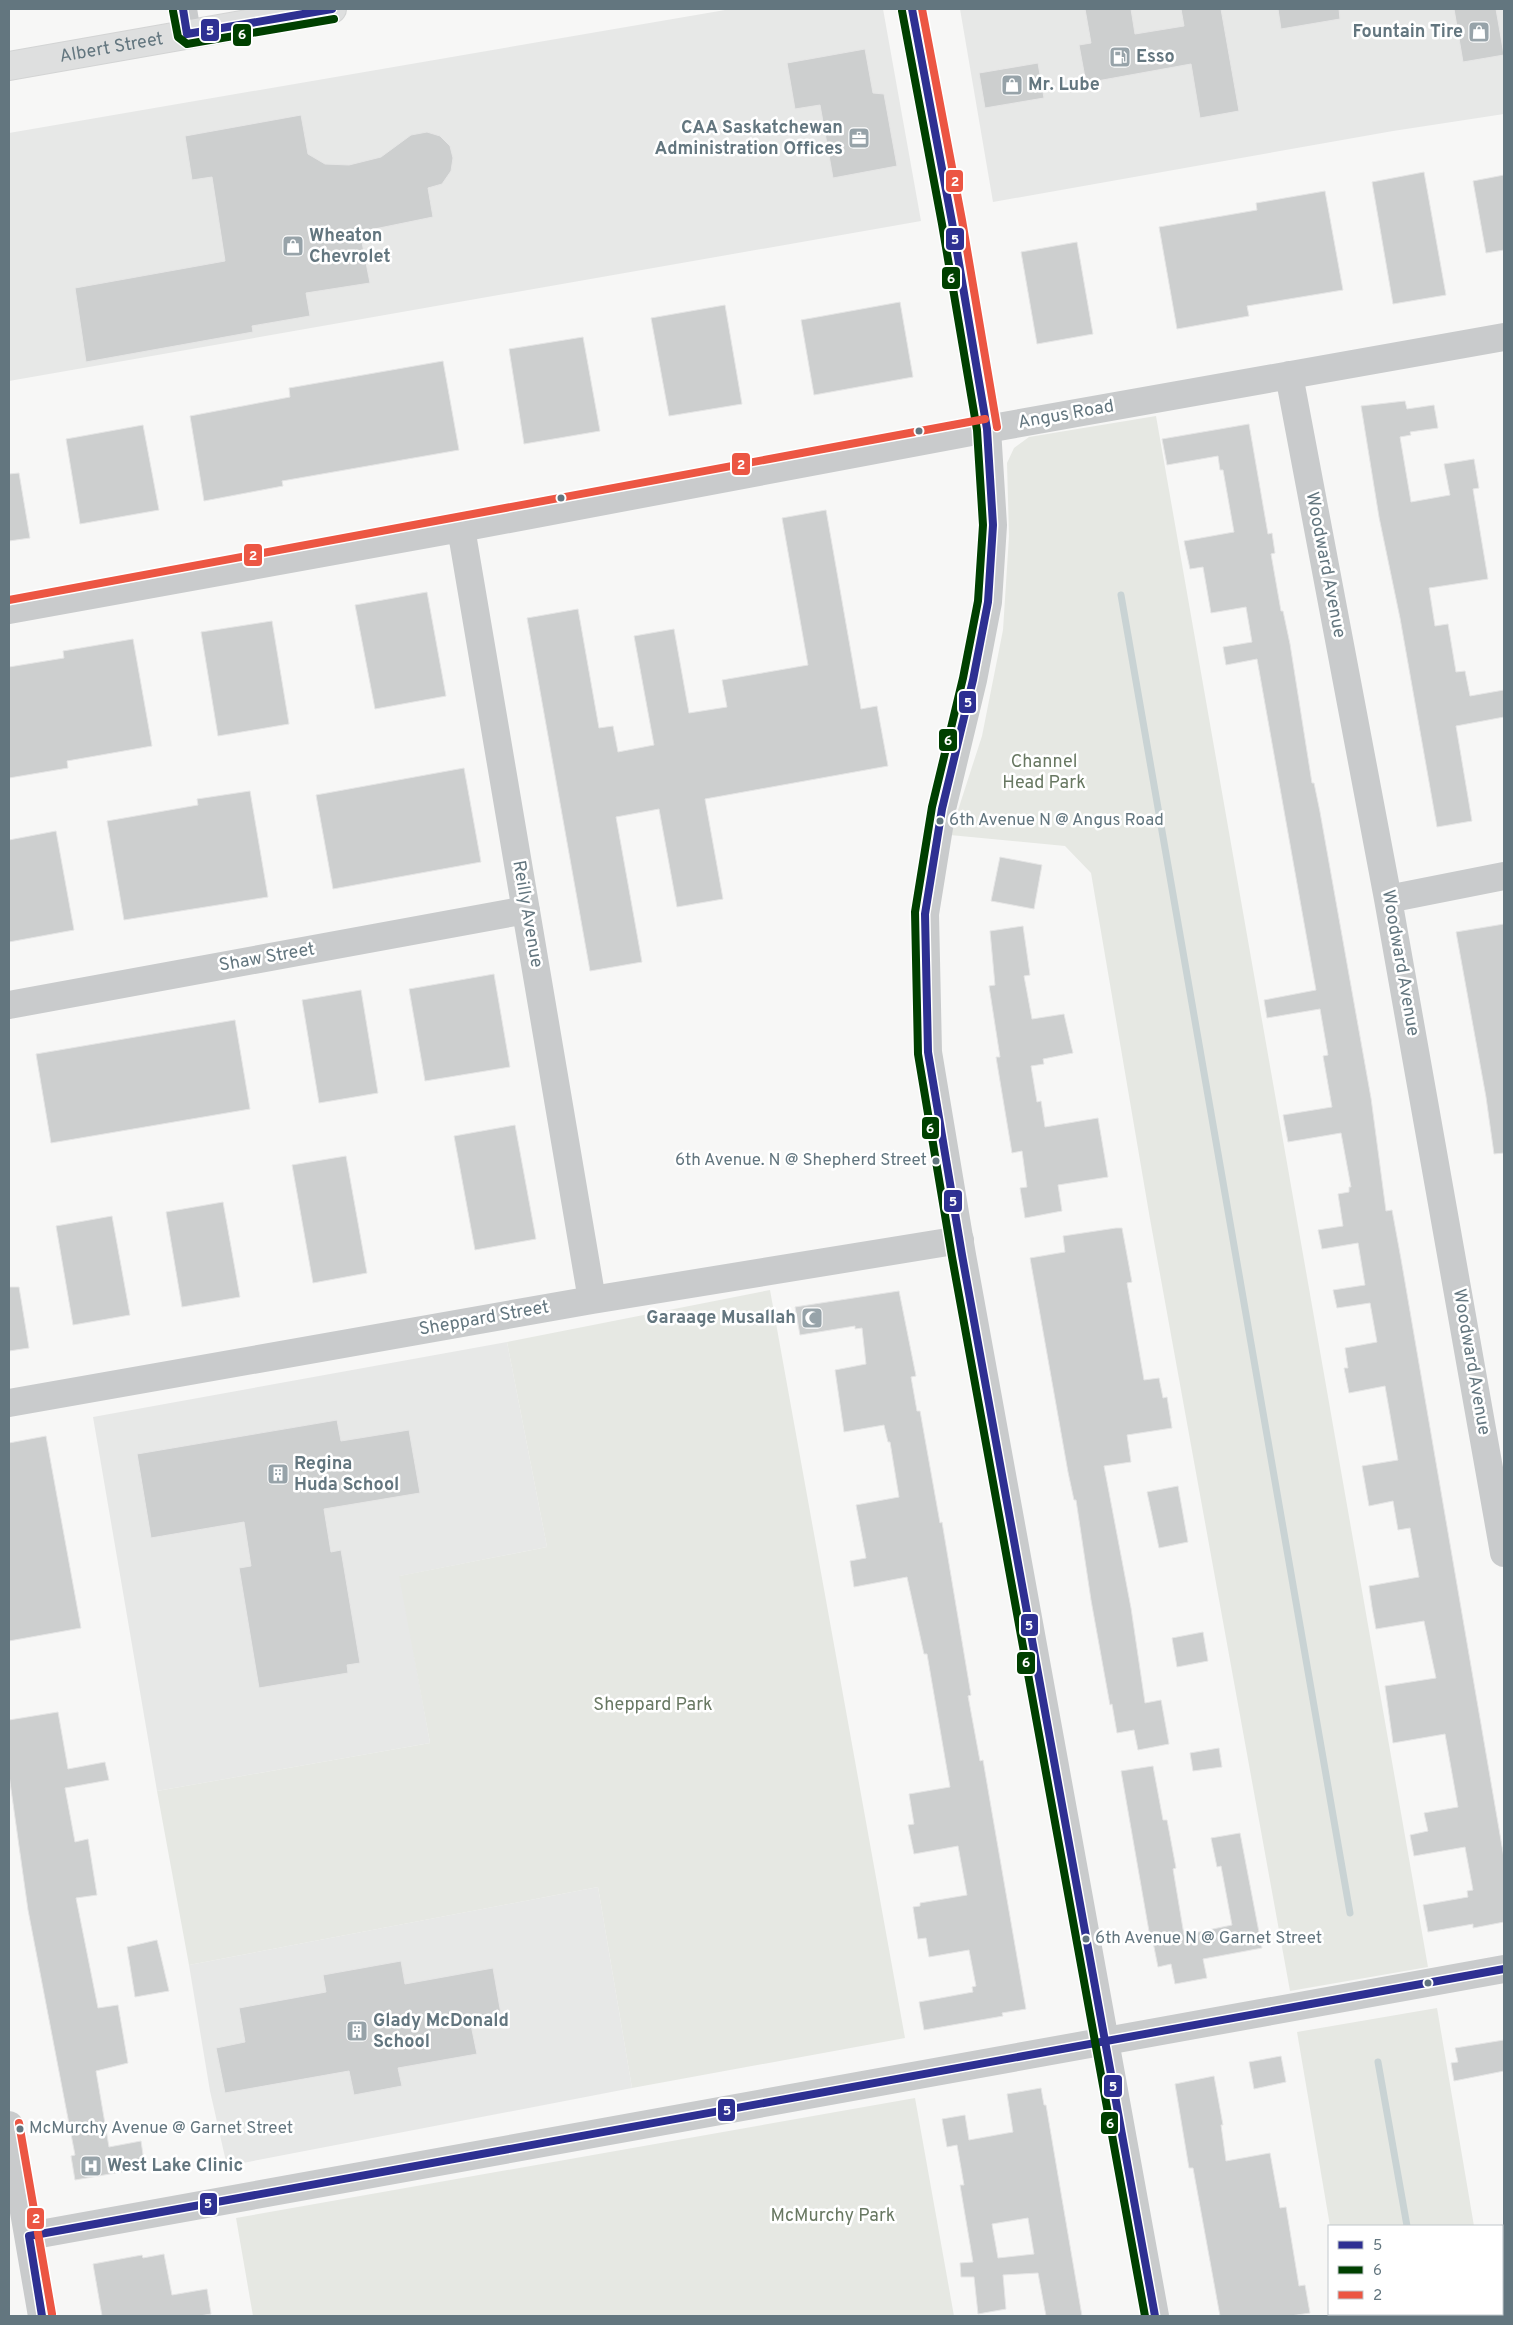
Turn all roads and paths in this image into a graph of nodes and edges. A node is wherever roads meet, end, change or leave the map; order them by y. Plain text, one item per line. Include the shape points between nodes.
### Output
1 (332, 9) edge
2 (912, 9) edge
3 (185, 21) edge
4 (9, 66) edge
5 (1504, 337) edge
6 (1288, 376) junction
7 (986, 429) junction
8 (461, 528) junction
9 (9, 610) edge
10 (1504, 876) edge
11 (1388, 899) junction
12 (526, 910) junction
13 (9, 1005) edge
14 (960, 1240) junction
15 (592, 1300) junction
16 (9, 1402) edge
17 (1504, 1553) edge
18 (1504, 1969) edge
19 (1105, 2041) junction
20 (9, 2125) edge
21 (29, 2236) junction
22 (42, 2316) edge
23 (1155, 2316) edge

1 - 3 main road, Albert Street
2 - 7 street
3 - 4 main road, Albert Street
5 - 6 street, Angus Road
6 - 7 street, Angus Road
6 - 11 street, Woodward Avenue
7 - 8 street, Angus Road
7 - 14 street via 993,524 988,602 942,809 925,914 928,1052
8 - 9 street, Angus Road
8 - 12 street, Reilly Avenue
10 - 11 street
11 - 17 street, Woodward Avenue
12 - 13 street, Shaw Street
12 - 15 street, Reilly Avenue
14 - 15 street, Sheppard Street
14 - 19 street
15 - 16 street, Sheppard Street
18 - 19 street
19 - 21 street
19 - 23 street
20 - 21 street
21 - 22 street

